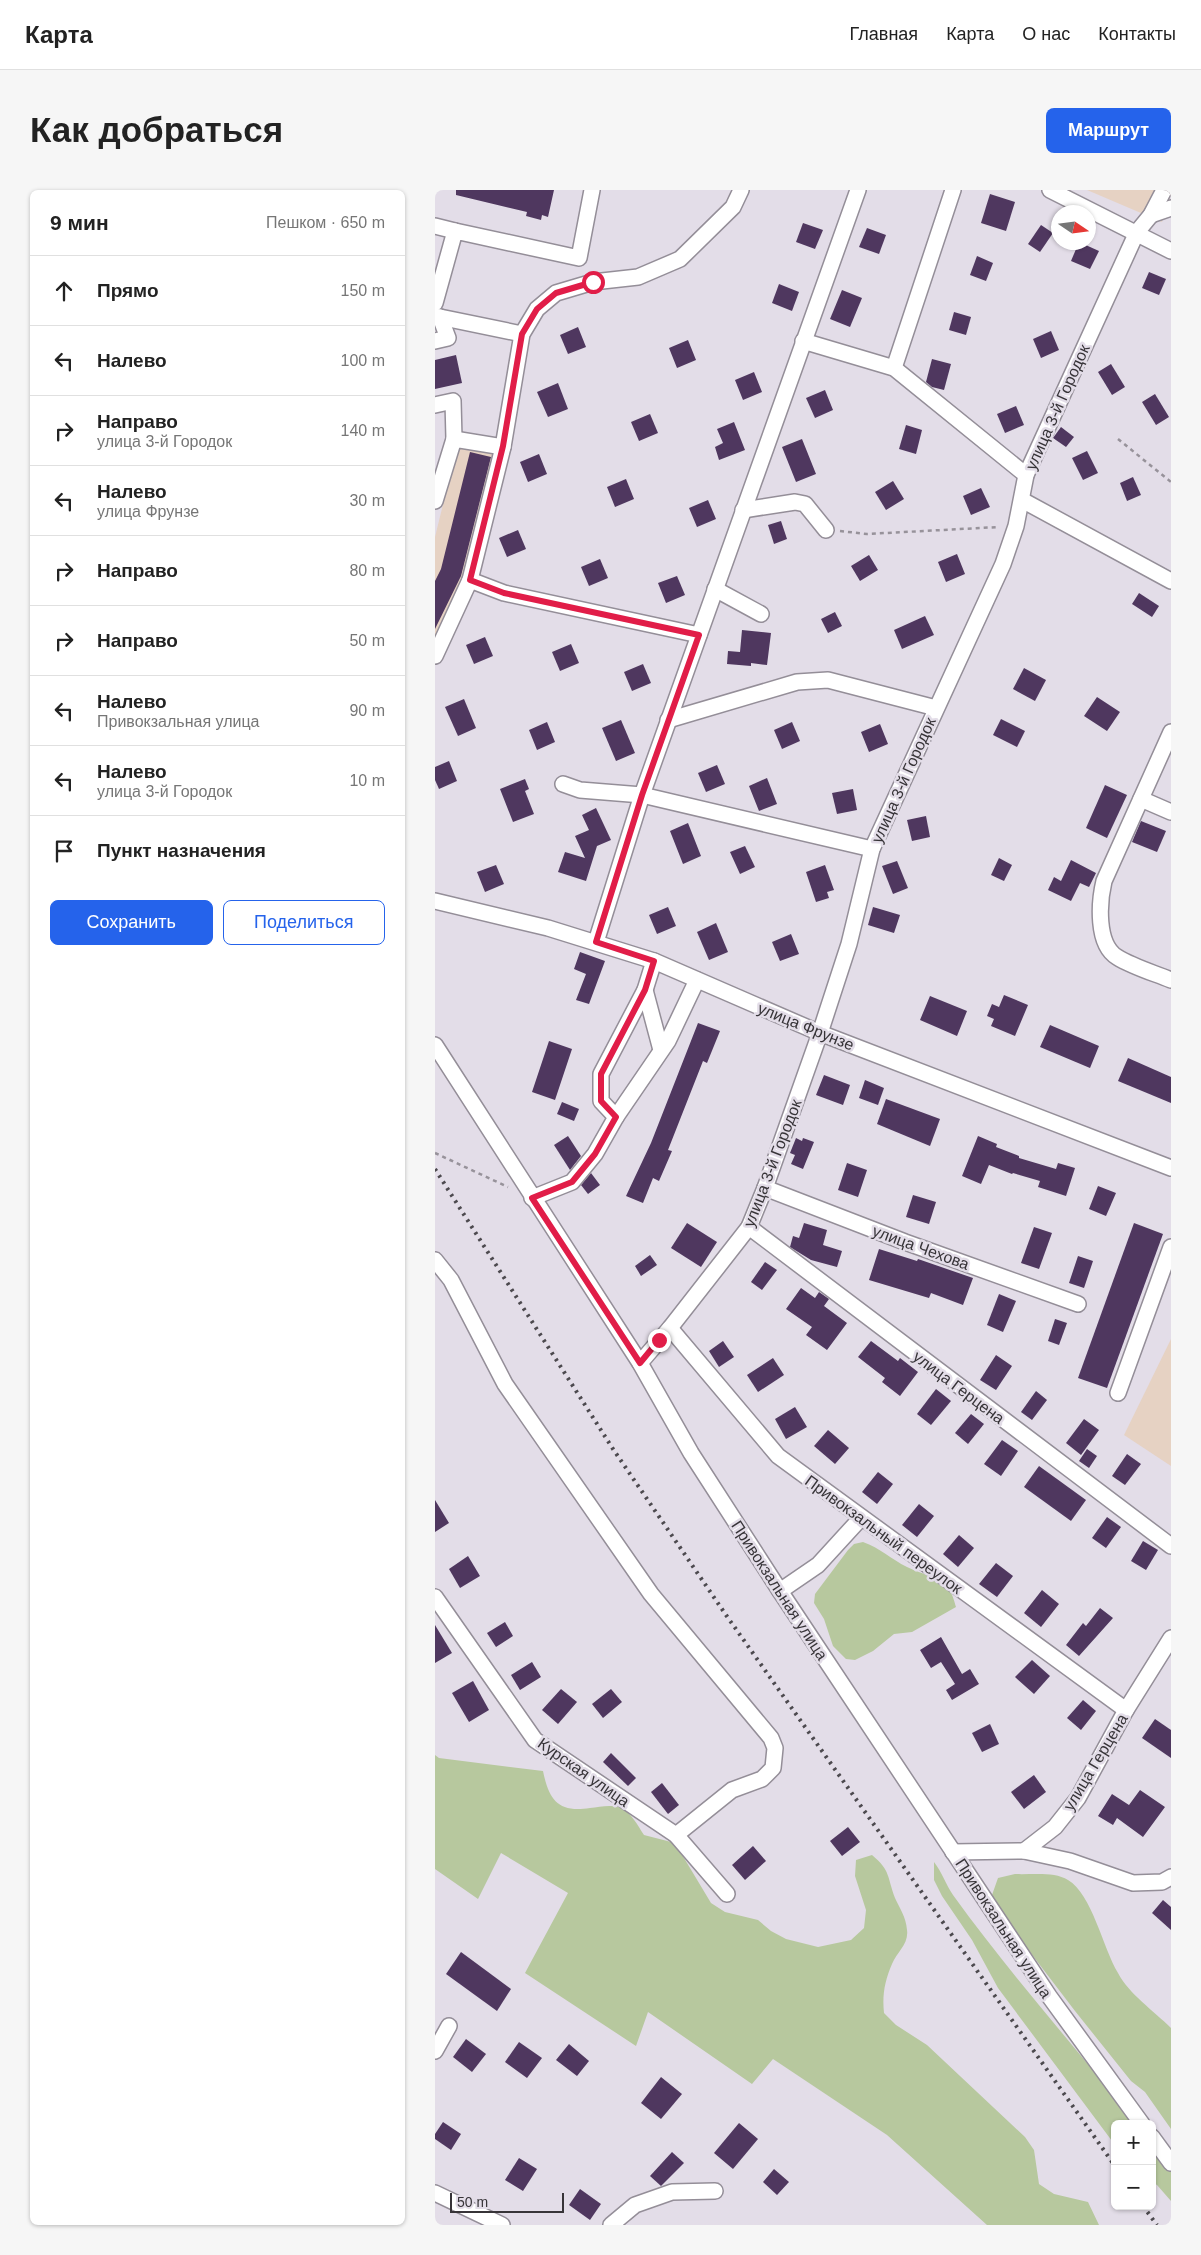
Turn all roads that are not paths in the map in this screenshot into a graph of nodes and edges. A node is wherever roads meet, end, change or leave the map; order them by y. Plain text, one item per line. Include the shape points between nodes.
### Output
1 (592, 190) edge
2 (741, 190) edge
3 (858, 190) edge
4 (953, 190) edge
5 (1050, 190) edge
6 (1164, 190) edge
7 (1171, 208) edge
8 (1151, 215) junction
9 (435, 226) edge
10 (455, 231) junction
11 (1137, 232) junction
12 (1171, 250) edge
13 (437, 312) edge
14 (522, 334) junction
15 (435, 341) edge
16 (803, 341) junction
17 (894, 368) junction
18 (435, 405) edge
19 (453, 439) junction
20 (503, 446) junction
21 (1026, 475) junction
22 (1022, 500) junction
23 (435, 501) edge
24 (743, 510) junction
25 (826, 530) road end
26 (470, 580) junction
27 (1171, 581) edge
28 (715, 589) junction
29 (761, 614) dead end
30 (699, 635) junction
31 (435, 656) edge
32 (937, 708) junction
33 (669, 720) junction
34 (1171, 732) edge
35 (563, 784) dead end
36 (642, 795) junction
37 (1141, 799) junction
38 (1171, 812) edge
39 (872, 849) junction
40 (435, 901) edge
41 (596, 942) junction
42 (654, 961) junction
43 (697, 980) junction
44 (1171, 980) edge
45 (645, 990) junction
46 (820, 1033) junction
47 (435, 1045) edge
48 (661, 1050) junction
49 (616, 1117) junction
50 (1171, 1168) edge
51 (765, 1188) junction
52 (532, 1198) junction
53 (749, 1227) junction
54 (1171, 1247) edge
55 (435, 1260) edge
56 (1078, 1304) dead end
57 (670, 1328) junction
58 (640, 1363) junction
59 (1118, 1393) dead end
60 (861, 1518) junction
61 (1171, 1546) edge
62 (779, 1591) junction
63 (435, 1597) edge
64 (1171, 1638) edge
65 (1126, 1710) junction
66 (677, 1835) junction
67 (1024, 1851) junction
68 (953, 1852) junction
69 (1168, 1884) edge
70 (727, 1894) dead end
71 (449, 2026) dead end
72 (435, 2050) edge
73 (1139, 2120) edge
74 (1156, 2142) edge
75 (1171, 2163) edge
76 (715, 2191) dead end
77 (435, 2193) edge
78 (502, 2225) edge
79 (611, 2225) edge

1 - 10 street via 579,258
2 - 14 street via 733,207 680,259 638,277 593,282 556,293 537,309
3 - 16 street
4 - 17 street
5 - 11 street
6 - 8 street, улица 3-й Городок
7 - 8 street
8 - 11 street, улица 3-й Городок
9 - 10 street
10 - 13 street
11 - 12 street
11 - 21 street, улица 3-й Городок
13 - 14 street
13 - 15 street via 448,338
14 - 20 street
16 - 17 street
16 - 24 street
17 - 21 street
18 - 19 street via 453,401
19 - 20 street
19 - 23 street
20 - 26 street
21 - 22 street, улица 3-й Городок
22 - 27 street
22 - 32 street, улица 3-й Городок via 1003,564
24 - 25 street via 795,502 805,504
24 - 28 street
26 - 30 street via 504,593
26 - 31 street
28 - 29 street
28 - 30 street
30 - 33 street
32 - 33 street via 828,680 797,682
32 - 39 street, улица 3-й Городок
33 - 36 street
34 - 37 street
35 - 36 street via 581,790
36 - 39 street
36 - 41 street
37 - 38 street
37 - 44 street via 1104,881 1101,935 1115,957
39 - 46 street, улица 3-й Городок via 849,944
40 - 41 street, улица Фрунзе
41 - 42 street, улица Фрунзе
42 - 43 street, улица Фрунзе
42 - 45 street
43 - 46 street, улица Фрунзе
43 - 48 street
45 - 48 street
45 - 49 street via 601,1074 601,1101
46 - 50 street, улица Фрунзе
46 - 51 street, улица 3-й Городок
47 - 52 street, Привокзальная улица
48 - 49 street
49 - 52 street via 595,1154 572,1182
51 - 53 street, улица 3-й Городок
51 - 56 street, улица Чехова
52 - 58 street, Привокзальная улица
53 - 57 street, улица 3-й Городок
53 - 61 street, улица Герцена
54 - 59 street
55 - 66 street via 451,1280 505,1384 646,1586 771,1738 775,1748 773,1768 762,1779 732,1790
57 - 58 street, улица 3-й Городок
57 - 60 street, Привокзальный переулок via 777,1456
58 - 62 street, Привокзальная улица via 691,1453
60 - 62 street via 818,1565
60 - 65 street, Привокзальный переулок
62 - 68 street, Привокзальная улица
63 - 66 street, Курская улица via 535,1740
64 - 65 street, улица Герцена
65 - 67 street, улица Герцена via 1078,1798 1055,1827
66 - 70 street, Курская улица
67 - 68 street
67 - 69 street via 1070,1861 1133,1883
68 - 73 street, Привокзальная улица via 1049,1996
71 - 72 street
74 - 75 street
76 - 79 street via 671,2192 635,2205
77 - 78 street

